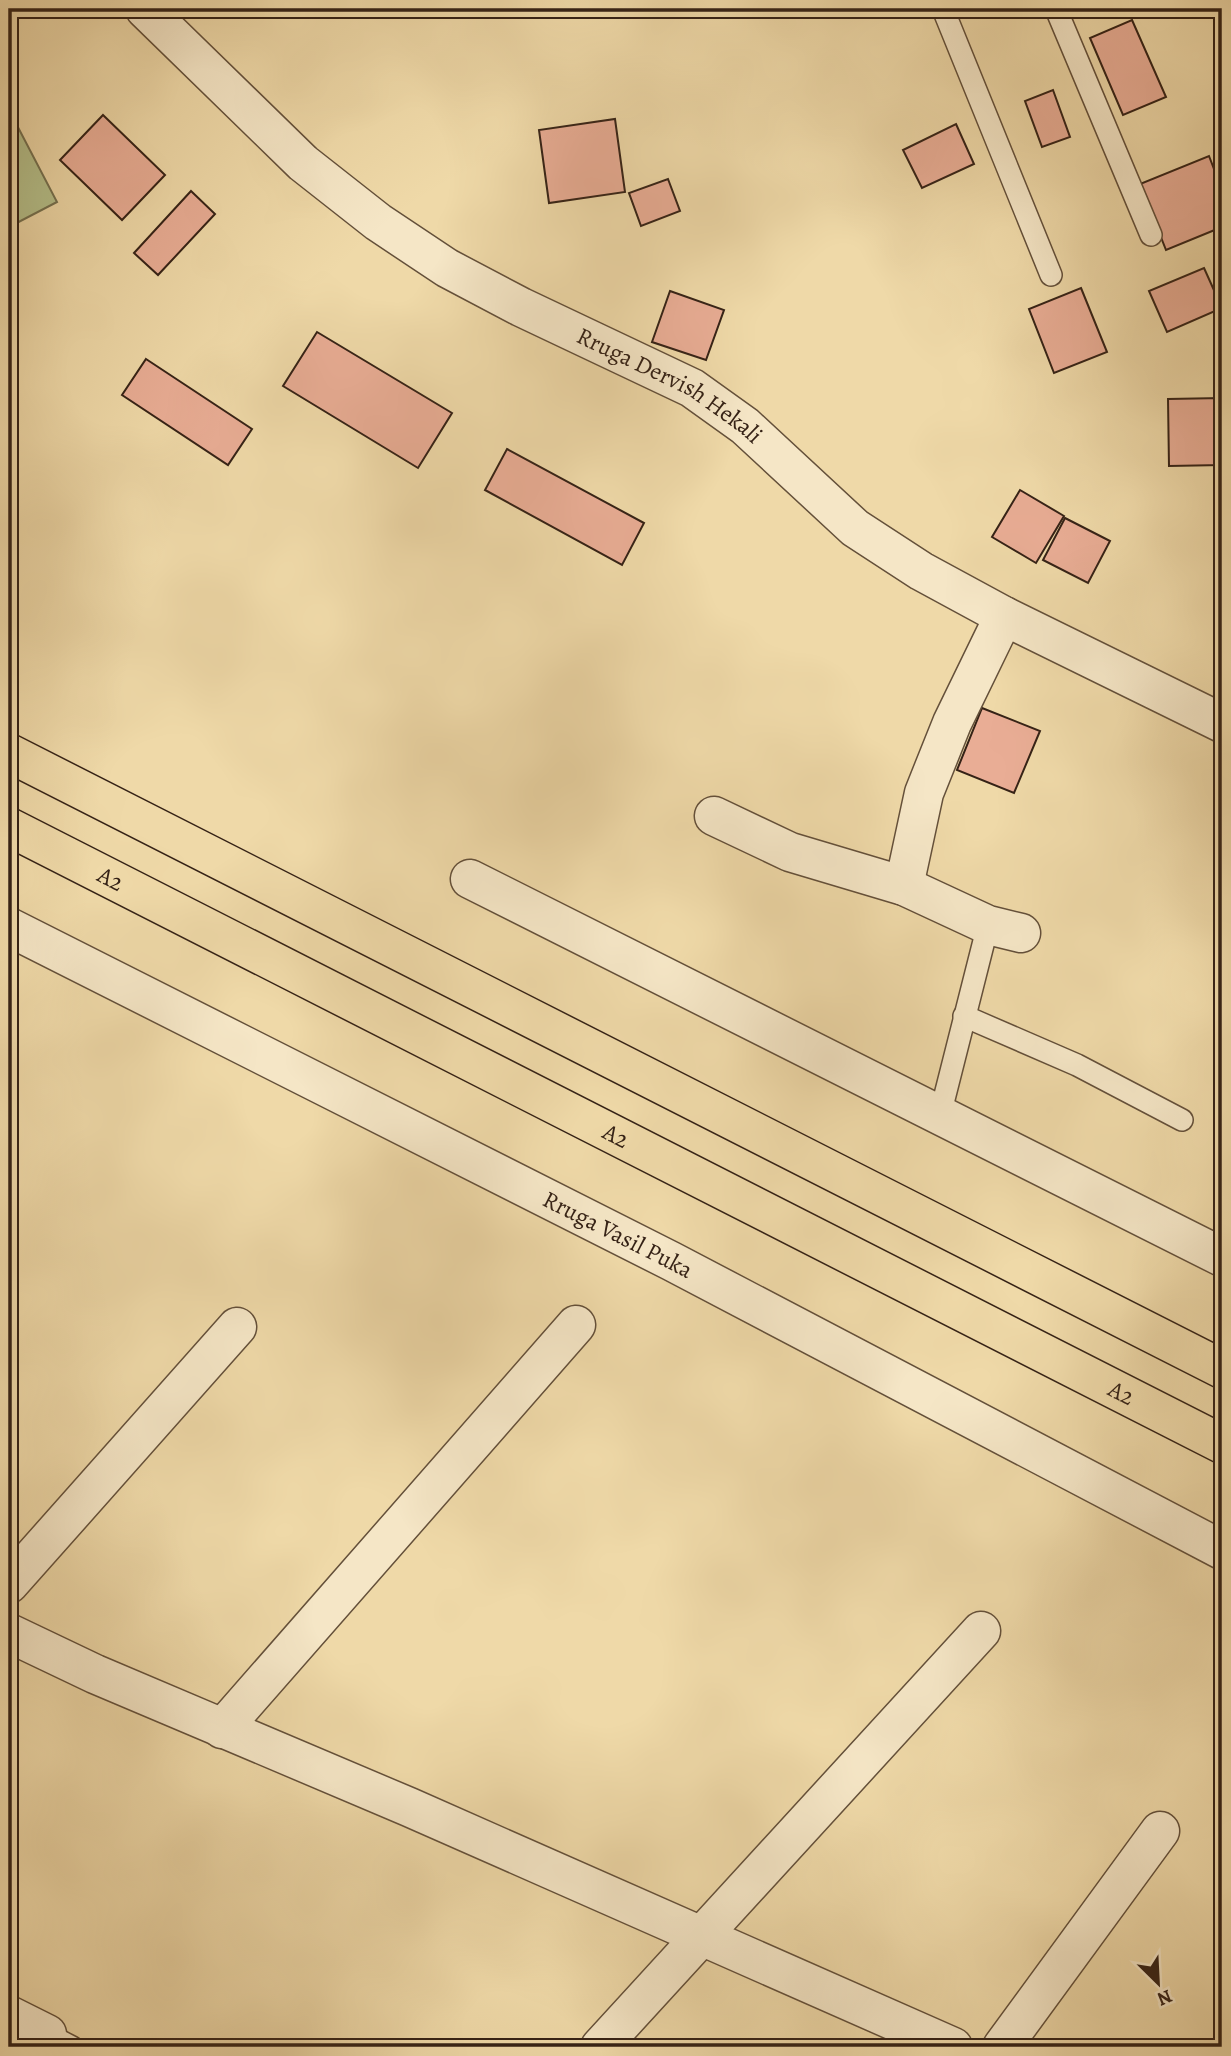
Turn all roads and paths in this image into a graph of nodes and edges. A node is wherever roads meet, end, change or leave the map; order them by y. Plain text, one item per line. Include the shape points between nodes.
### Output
1 (145, 9) edge
2 (943, 9) edge
3 (1056, 9) edge
4 (1151, 235) dead end
5 (1051, 275) dead end
6 (1003, 616) junction
7 (1222, 723) edge
8 (9, 753) edge
9 (714, 816) dead end
10 (9, 827) edge
11 (470, 879) dead end
12 (904, 886) junction
13 (9, 927) edge
14 (1004, 929) joint
15 (964, 1016) junction
16 (940, 1115) junction
17 (1182, 1120) dead end
18 (1222, 1256) edge
19 (576, 1325) dead end
20 (237, 1327) dead end
21 (1222, 1369) edge
22 (1222, 1444) edge
23 (1222, 1550) edge
24 (9, 1584) edge
25 (981, 1631) dead end
26 (9, 1633) edge
27 (222, 1729) junction
28 (1160, 1831) dead end
29 (700, 1936) junction
30 (9, 2015) edge
31 (59, 2041) edge
32 (600, 2047) edge
33 (953, 2047) edge
34 (1002, 2047) edge

1 - 6 street, Rruga Dervish Hekali via 303,163 378,222 447,268 692,388 745,426 855,528
2 - 5 lane
3 - 4 lane
6 - 7 street, Rruga Dervish Hekali
6 - 12 street via 924,793
8 - 21 main road
9 - 12 street via 790,852
10 - 22 main road, A2
11 - 16 street
12 - 14 street
13 - 23 street, Rruga Vasil Puka via 671,1261
14 - 15 lane
15 - 16 lane
15 - 17 lane via 1077,1065
16 - 18 street
19 - 27 street
20 - 24 street
25 - 29 street
26 - 27 street
27 - 29 street
28 - 34 street
29 - 32 street
29 - 33 street
30 - 31 street

